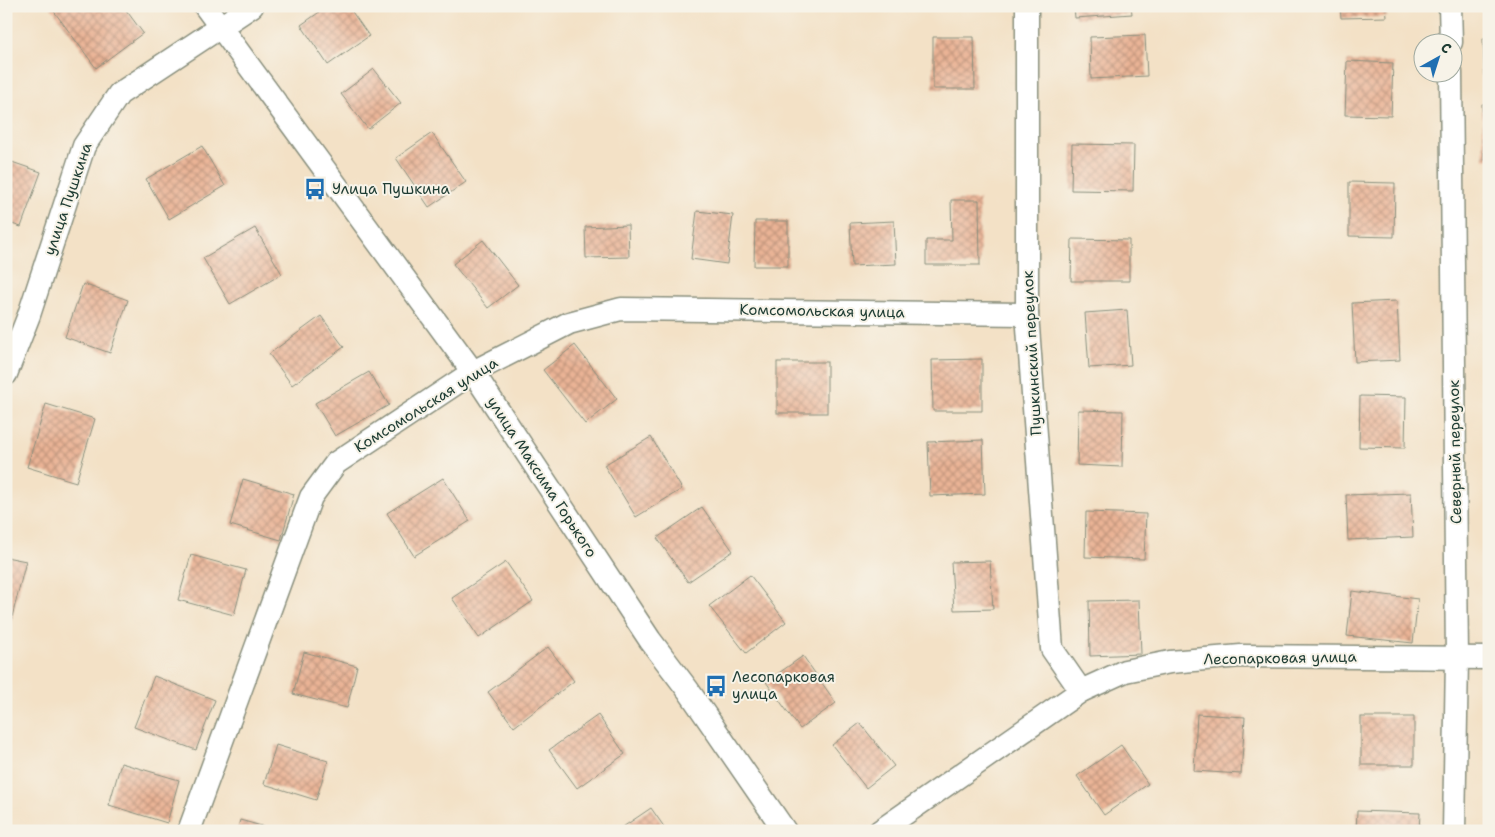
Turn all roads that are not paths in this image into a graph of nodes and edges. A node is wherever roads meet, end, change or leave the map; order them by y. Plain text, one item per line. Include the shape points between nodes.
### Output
1 (205, 6) edge
2 (252, 6) edge
3 (1027, 6) edge
4 (1450, 6) edge
5 (221, 27) junction
6 (1451, 32) edge
7 (1451, 82) edge
8 (1027, 314) junction
9 (473, 372) junction
10 (6, 374) edge
11 (1457, 658) junction
12 (1489, 658) edge
13 (1081, 691) junction
14 (189, 831) edge
15 (785, 831) edge
16 (880, 831) edge
17 (1454, 831) edge

1 - 5 street, улица Максима Горького
2 - 5 street, улица Пушкина
3 - 8 street, Пушкинский переулок
4 - 6 street
5 - 9 street, улица Максима Горького
5 - 10 street, улица Пушкина via 119,94 84,146 29,315
7 - 11 street, Северный переулок
8 - 9 street, Комсомольская улица via 621,308 569,323
8 - 13 street, Пушкинский переулок via 1052,649
9 - 14 street, Комсомольская улица via 336,463 311,497
9 - 15 street, улица Максима Горького via 650,640
11 - 12 street, Лесопарковая улица
11 - 13 street, Лесопарковая улица via 1241,656 1170,662 1125,671
11 - 17 street, Северный переулок
13 - 16 street, Лесопарковая улица

